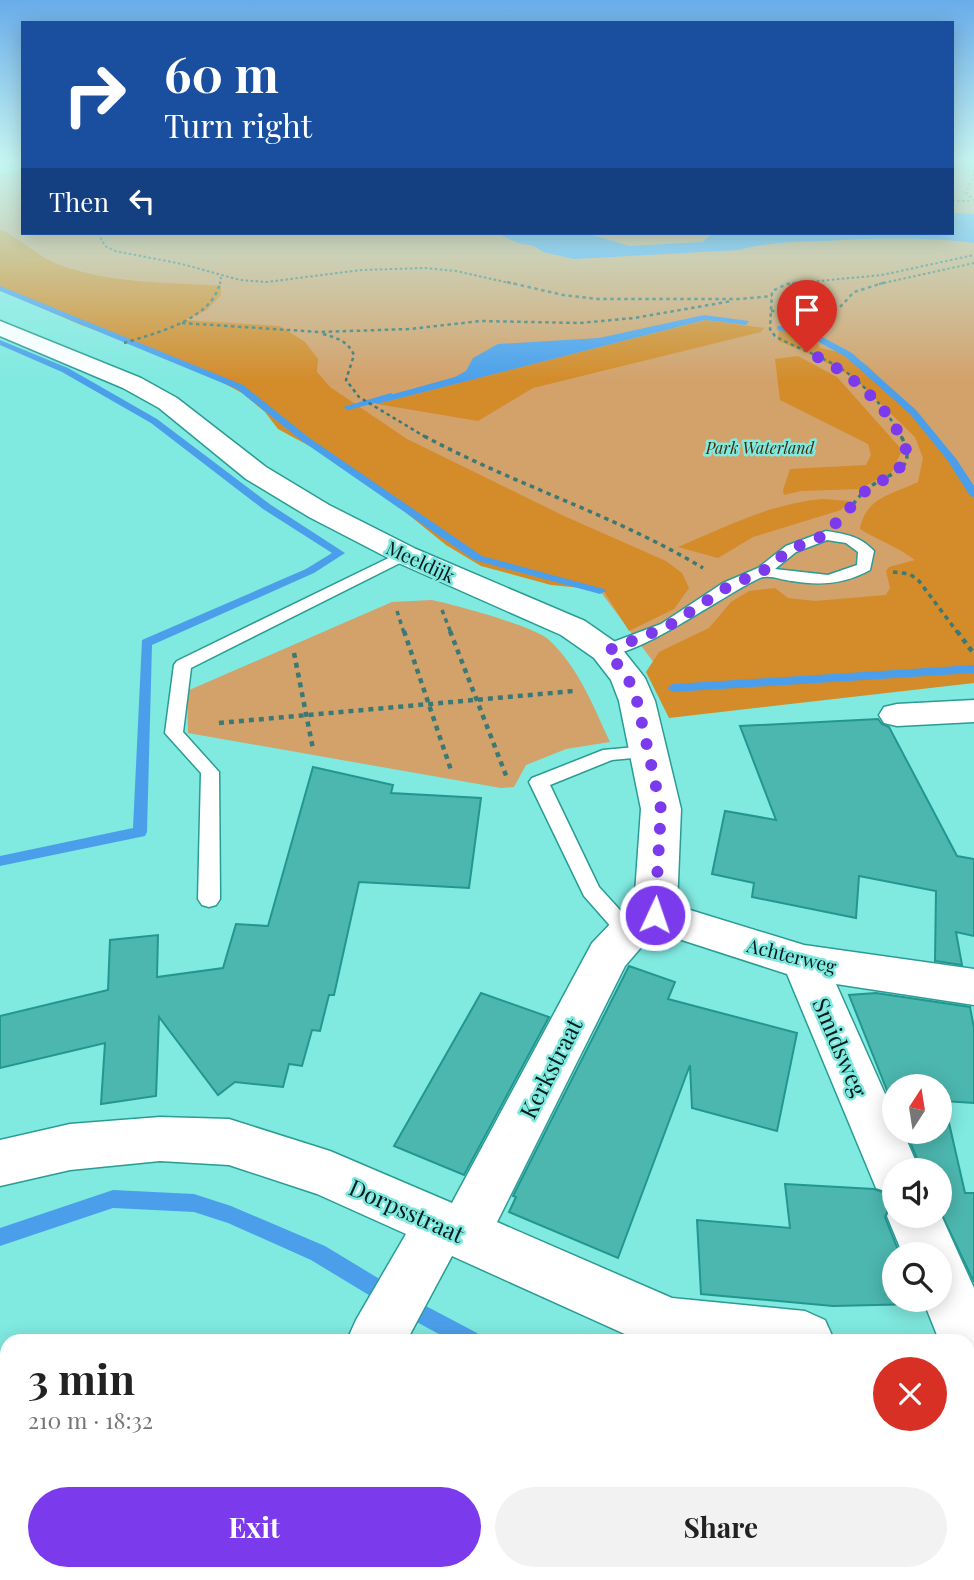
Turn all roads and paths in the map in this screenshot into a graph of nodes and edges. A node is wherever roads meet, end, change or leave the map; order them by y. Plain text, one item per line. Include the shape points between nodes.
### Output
1 (98, 235) edge
2 (974, 255) edge
3 (974, 263) edge
4 (221, 277) junction
5 (772, 296) junction
6 (740, 299) junction
7 (771, 311) junction
8 (182, 323) junction
9 (0, 328) edge
10 (319, 332) junction
11 (118, 346) dead end
12 (825, 535) junction
13 (405, 555) junction
14 (865, 567) junction
15 (763, 571) junction
16 (729, 586) junction
17 (442, 610) dead end
18 (397, 611) dead end
19 (607, 651) junction
20 (294, 653) dead end
21 (974, 654) edge
22 (575, 691) dead end
23 (476, 700) junction
24 (429, 705) junction
25 (974, 711) edge
26 (897, 715) dead end
27 (307, 716) junction
28 (219, 723) dead end
29 (313, 750) dead end
30 (647, 752) junction
31 (452, 773) dead end
32 (539, 782) junction
33 (209, 900) dead end
34 (642, 924) junction
35 (804, 962) junction
36 (974, 987) edge
37 (888, 1158) edge
38 (0, 1163) edge
39 (452, 1231) junction
40 (952, 1303) edge
41 (380, 1334) edge
42 (748, 1334) edge
43 (965, 1334) edge

1 - 4 path via 115,251
2 - 5 path via 882,275 787,284 777,287
3 - 7 path via 854,292 840,307 827,312
4 - 6 path via 267,282 361,270 425,268 597,299
4 - 8 path via 220,291
5 - 6 path
5 - 7 path
6 - 10 path via 605,322 480,321
7 - 12 path via 770,329 775,336 826,360 855,380 902,435 908,456 894,475 869,487
8 - 10 path
8 - 11 path
9 - 13 street, Meeldijk via 132,383 168,403 256,473
10 - 16 path via 352,346 346,381 376,409 530,488 656,543
12 - 14 lane via 851,540 866,551
12 - 15 lane via 791,549
13 - 19 street, Meeldijk via 573,628
13 - 33 lane via 183,665 174,733 211,772
14 - 15 lane via 852,576 830,580
14 - 21 path via 910,575 919,581
15 - 16 lane
16 - 19 lane via 667,627
17 - 23 path
18 - 24 path
19 - 30 street, Meeldijk via 628,678
20 - 27 path
22 - 23 path
23 - 24 path
23 - 32 path via 509,783
24 - 27 path
24 - 31 path
25 - 26 street
27 - 28 path
27 - 29 path
30 - 32 lane via 610,754
30 - 34 street, Meeldijk via 661,809
32 - 34 lane via 591,891
34 - 35 street, Achterweg
34 - 39 street, Kerkstraat via 608,955
35 - 36 street, Achterweg
35 - 37 street, Smidsweg
38 - 39 street, Dorpsstraat via 96,1144 160,1139 229,1142 330,1175
39 - 41 street, Kerkstraat via 411,1278
39 - 42 street, Dorpsstraat via 671,1326
40 - 43 street

